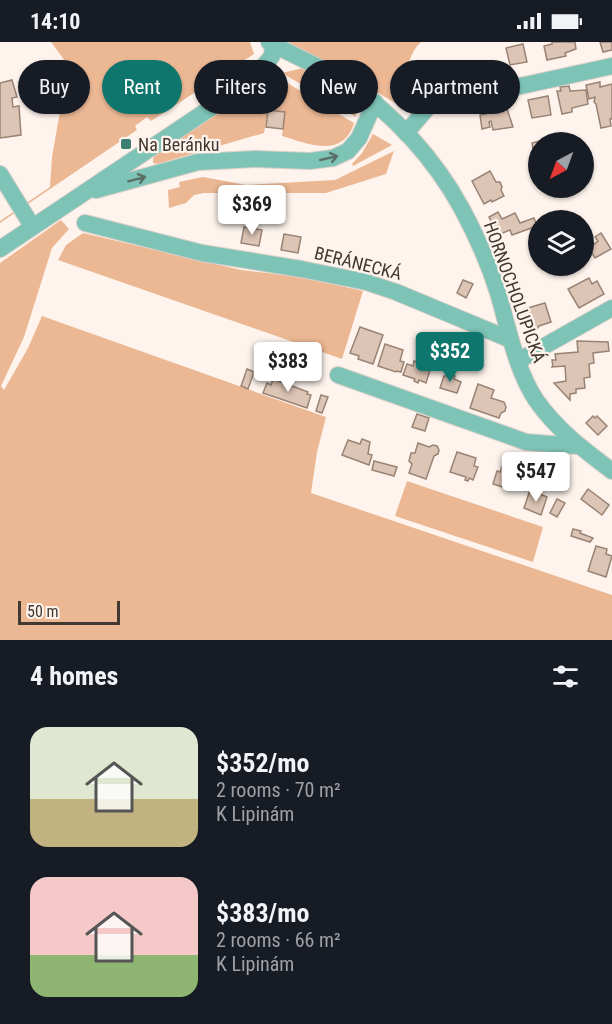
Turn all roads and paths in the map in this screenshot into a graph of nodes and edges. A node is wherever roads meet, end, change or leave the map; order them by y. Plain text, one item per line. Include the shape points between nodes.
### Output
1 (271, 43) edge
2 (304, 60) edge
3 (612, 66) edge
4 (378, 105) edge
5 (370, 114) edge
6 (406, 133) junction
7 (0, 174) edge
8 (80, 194) junction
9 (85, 223) dead end
10 (33, 226) junction
11 (0, 249) edge
12 (612, 308) edge
13 (509, 339) junction
14 (519, 361) junction
15 (339, 375) dead end
16 (578, 446) junction
17 (612, 471) edge

1 - 2 street, HORNOCHOLUPICKÁ
1 - 8 street via 272,56 251,81
3 - 6 street via 429,106
4 - 6 street, HORNOCHOLUPICKÁ
8 -> 5 street via 198,162 333,158 348,152
6 - 13 street, HORNOCHOLUPICKÁ via 461,208 497,291
7 - 10 street
8 - 10 street
9 - 13 street, BERÁNECKÁ via 202,253 366,282
10 - 11 street
12 - 14 street
13 - 14 street, HORNOCHOLUPICKÁ
14 - 16 street, HORNOCHOLUPICKÁ via 535,398
15 - 16 street via 526,442
16 - 17 street, HORNOCHOLUPICKÁ

